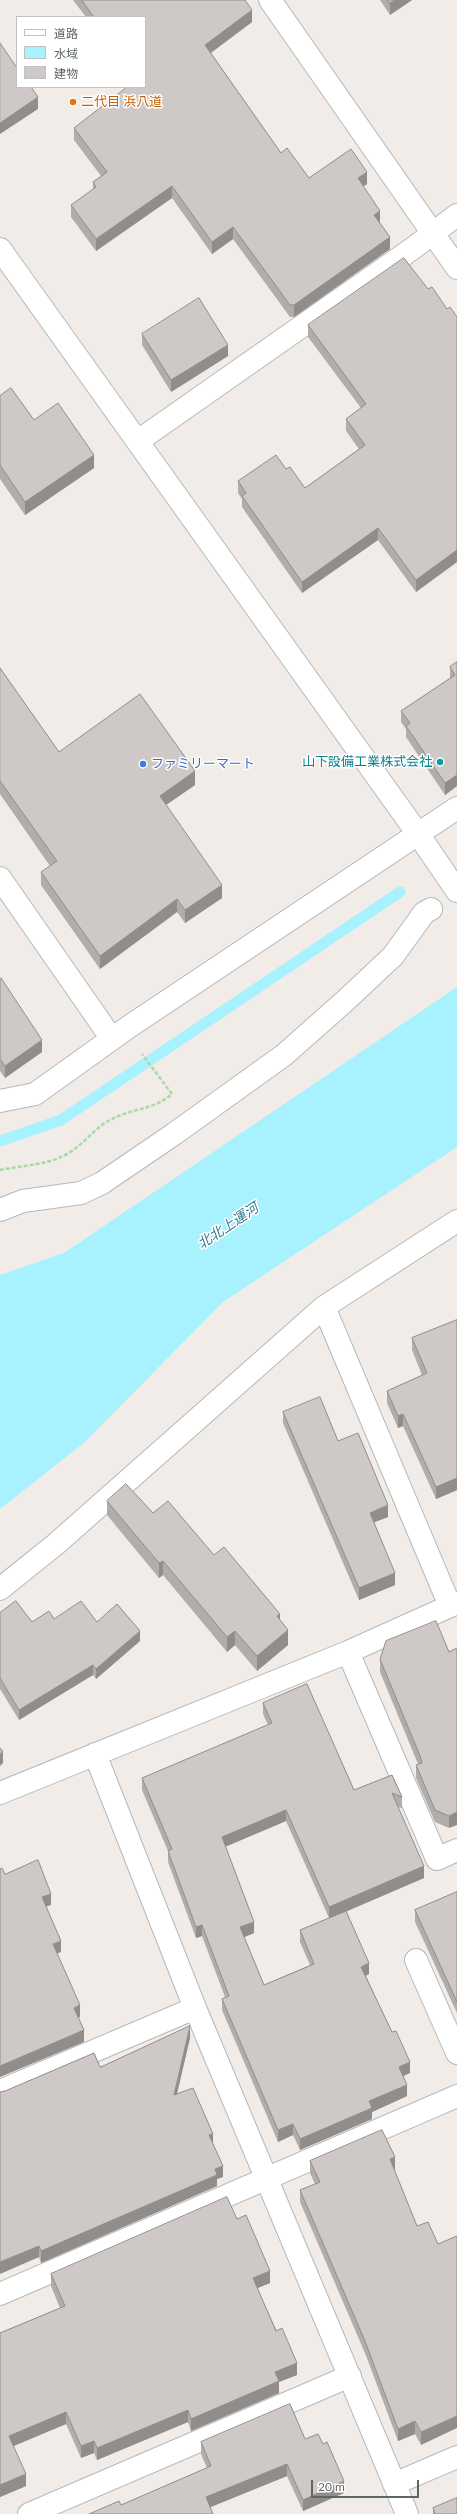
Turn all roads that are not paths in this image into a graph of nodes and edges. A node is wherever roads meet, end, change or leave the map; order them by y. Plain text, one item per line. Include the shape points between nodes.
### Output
1 (270, 0) edge
2 (457, 215) edge
3 (433, 233) junction
4 (0, 249) edge
5 (457, 268) edge
6 (138, 441) junction
7 (457, 808) edge
8 (418, 834) junction
9 (0, 878) edge
10 (457, 891) edge
11 (431, 909) dead end
12 (112, 1039) junction
13 (0, 1101) edge
14 (0, 1210) edge
15 (457, 1221) edge
16 (324, 1307) junction
17 (0, 1589) edge
18 (454, 1605) edge
19 (348, 1652) junction
20 (95, 1754) junction
21 (0, 1793) edge
22 (457, 1850) edge
23 (416, 1960) dead end
24 (195, 2008) junction
25 (457, 2053) edge
26 (0, 2091) edge
27 (457, 2096) edge
28 (267, 2180) junction
29 (0, 2294) edge
30 (350, 2376) junction
31 (457, 2457) edge
32 (394, 2484) junction
33 (29, 2514) edge
34 (407, 2514) edge

1 - 3 street
2 - 3 street
3 - 5 street
3 - 6 street
4 - 6 street
6 - 8 street
7 - 8 street
8 - 10 street
8 - 12 street
9 - 12 street
11 - 14 street via 424,913 393,956 300,1041 174,1134 102,1183 81,1193 23,1201
12 - 13 street via 35,1094
15 - 16 street
16 - 17 street via 56,1544
16 - 18 street
18 - 19 street
19 - 20 street
19 - 22 street via 437,1859
20 - 21 street
20 - 24 street
23 - 25 street
24 - 26 street
24 - 28 street
27 - 28 street
28 - 29 street
28 - 30 street
30 - 32 street
30 - 33 street
31 - 32 street
32 - 34 street

